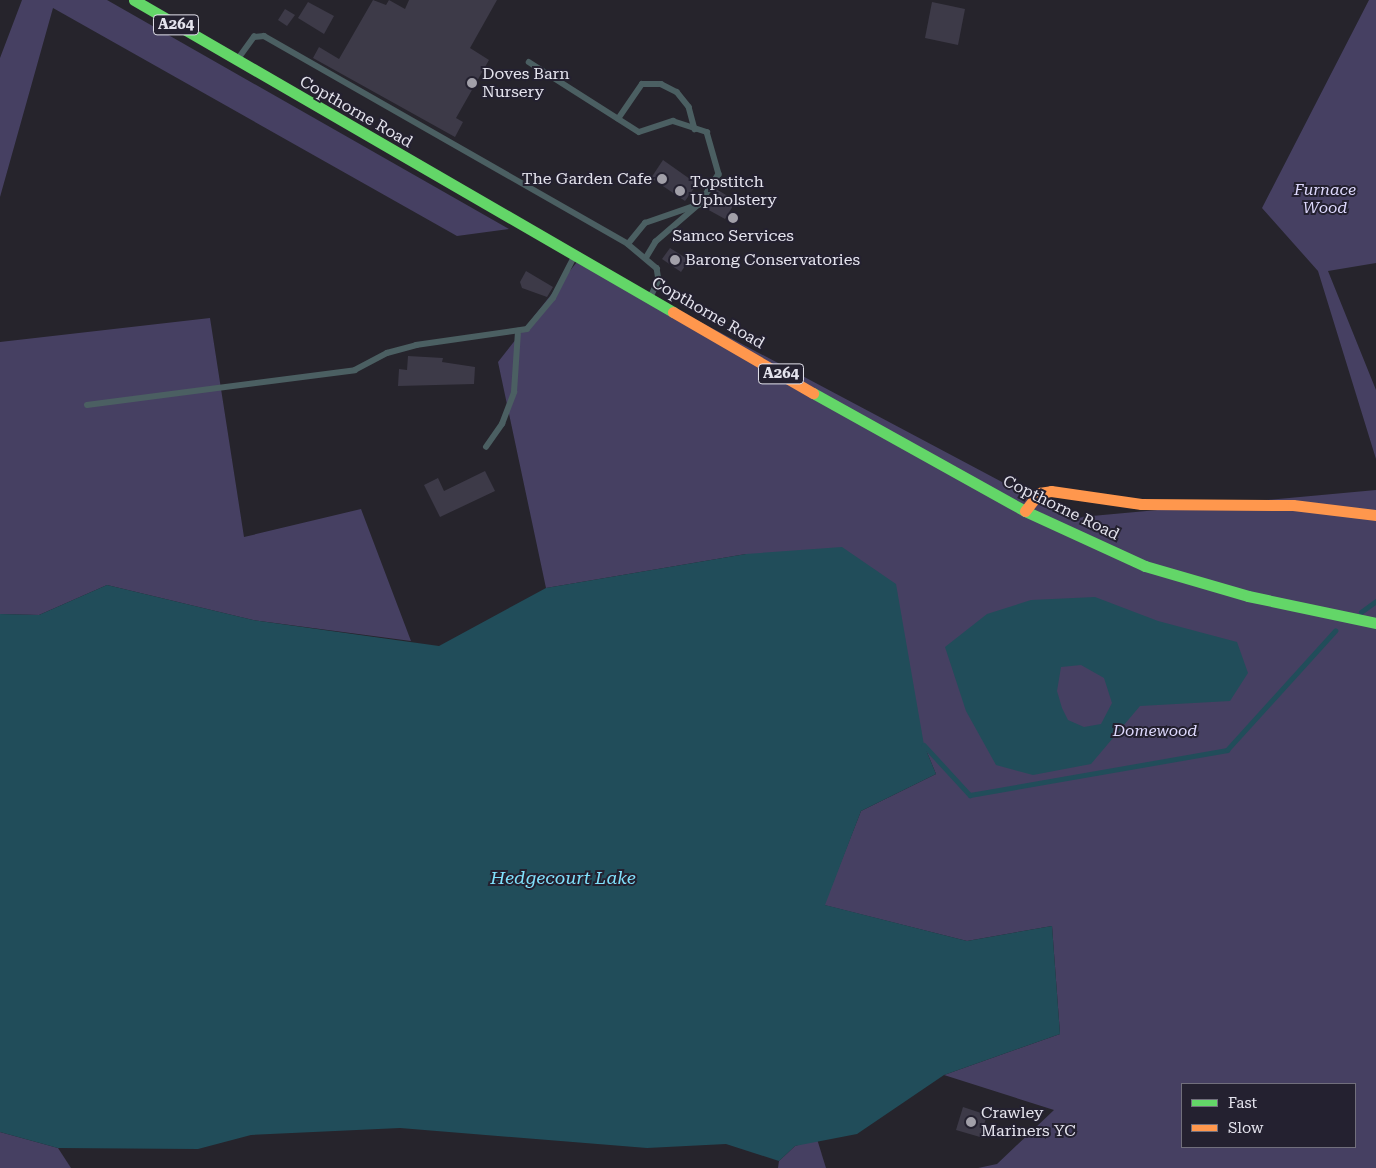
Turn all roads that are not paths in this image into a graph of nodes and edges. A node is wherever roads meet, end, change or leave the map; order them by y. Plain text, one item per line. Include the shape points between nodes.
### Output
1 (134, 0) edge
2 (237, 60) junction
3 (529, 62) dead end
4 (618, 119) junction
5 (695, 129) junction
6 (700, 204) junction
7 (628, 244) junction
8 (576, 255) junction
9 (647, 257) junction
10 (650, 298) junction
11 (518, 331) junction
12 (87, 405) dead end
13 (486, 447) dead end
14 (1025, 510) junction
15 (1376, 515) edge
16 (1376, 623) edge

1 - 2 main road, Copthorne Road / A264
2 - 7 lane via 254,37 264,36
2 - 8 main road, Copthorne Road / A264
3 - 4 lane
4 - 5 lane via 639,132 673,122
4 - 5 lane via 642,84 661,84 677,92 689,107
5 - 6 lane via 707,132 719,174
6 - 7 lane via 645,224
6 - 9 lane via 656,242
7 - 9 lane
8 - 10 main road, Copthorne Road / A264
8 - 11 lane via 553,298 527,329
9 - 10 lane via 659,280
10 - 14 main road, Copthorne Road / A264
11 - 12 lane via 416,345 387,353 355,370
11 - 13 lane via 514,392 502,424
14 - 15 main road via 1039,493 1051,491 1141,504 1294,505
14 - 16 main road, Copthorne Road / A264 via 1145,566 1248,596

